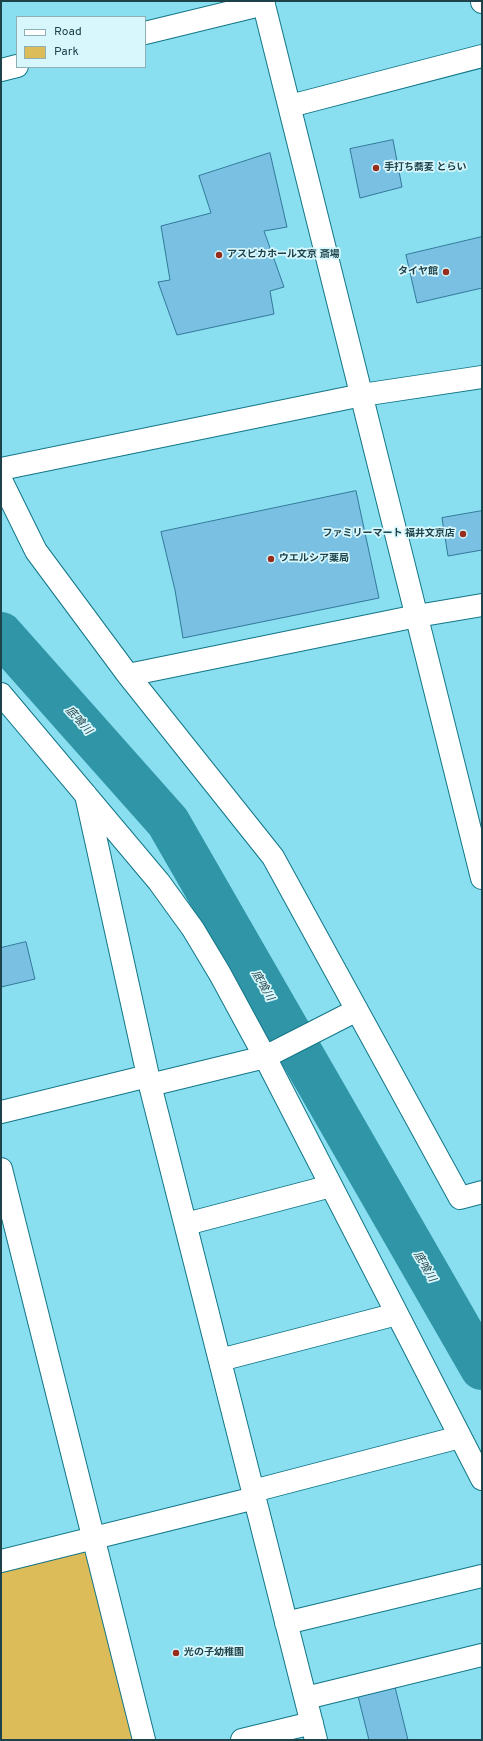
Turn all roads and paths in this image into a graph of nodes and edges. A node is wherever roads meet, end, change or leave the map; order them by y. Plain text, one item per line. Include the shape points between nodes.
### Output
1 (264, 2) edge
2 (146, 33) edge
3 (482, 56) edge
4 (16, 66) edge
5 (1, 70) edge
6 (290, 106) junction
7 (482, 377) edge
8 (362, 395) junction
9 (1, 469) edge
10 (1, 480) edge
11 (482, 605) edge
12 (417, 616) junction
13 (128, 675) junction
14 (1, 694) edge
15 (86, 795) junction
16 (482, 878) edge
17 (351, 1013) junction
18 (270, 1054) junction
19 (149, 1080) junction
20 (1, 1112) edge
21 (1, 1169) edge
22 (331, 1186) junction
23 (482, 1192) edge
24 (186, 1224) junction
25 (397, 1314) junction
26 (220, 1360) junction
27 (460, 1436) junction
28 (482, 1479) edge
29 (254, 1494) junction
30 (94, 1538) junction
31 (1, 1561) edge
32 (482, 1576) edge
33 (286, 1623) junction
34 (482, 1655) edge
35 (306, 1698) junction
36 (314, 1731) edge
37 (144, 1740) edge
38 (242, 1740) edge

1 - 2 street
1 - 6 street
3 - 6 street
4 - 5 street
6 - 8 street
7 - 8 street
8 - 9 street
8 - 12 street
10 - 13 street via 36,551
11 - 12 street
12 - 13 street
12 - 16 street
13 - 17 street via 272,856
14 - 15 street
15 - 18 street via 159,882 193,928
15 - 19 street
17 - 18 street
17 - 23 street via 460,1198
18 - 19 street
18 - 22 street
19 - 20 street
19 - 24 street
21 - 30 street
22 - 24 street
22 - 25 street
24 - 26 street
25 - 26 street
25 - 27 street
26 - 29 street
27 - 28 street
27 - 29 street
29 - 30 street
29 - 33 street
30 - 31 street
30 - 37 street
32 - 33 street
33 - 35 street
34 - 35 street
35 - 36 street
36 - 38 street

